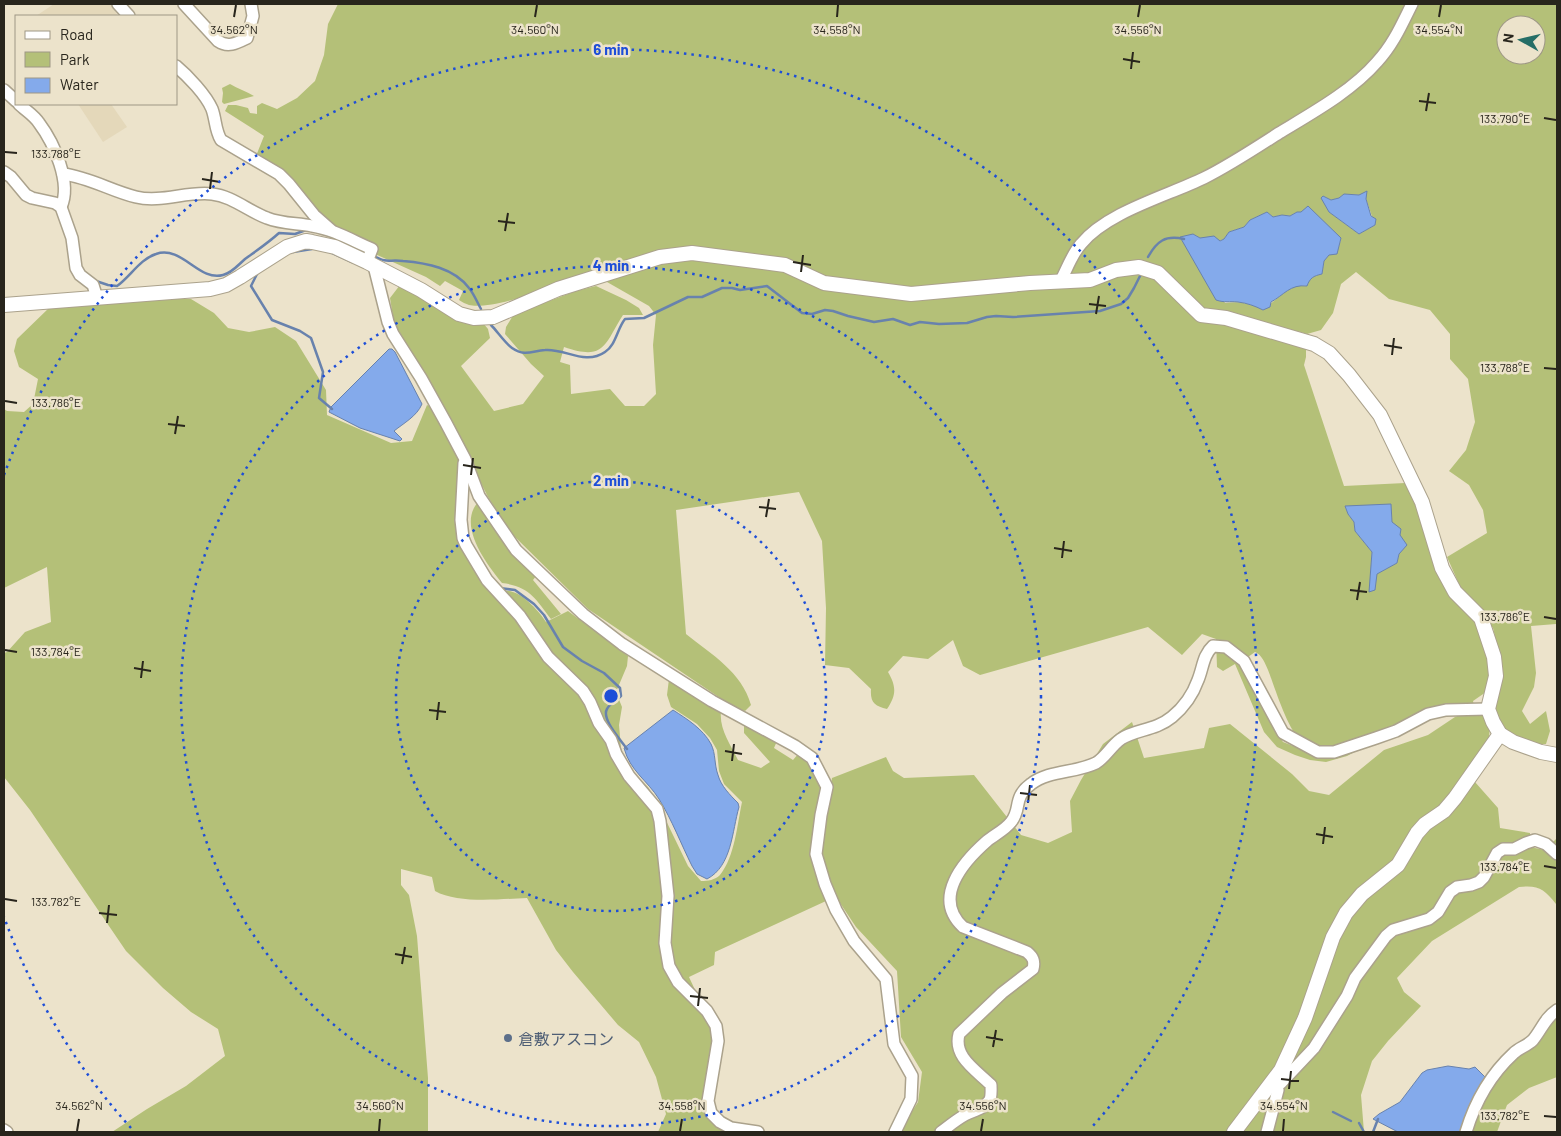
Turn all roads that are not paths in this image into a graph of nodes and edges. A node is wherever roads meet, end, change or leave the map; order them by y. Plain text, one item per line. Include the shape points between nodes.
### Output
1 (118, 4) edge
2 (184, 4) edge
3 (254, 4) edge
4 (1412, 4) edge
5 (128, 15) edge
6 (178, 68) edge
7 (4, 90) edge
8 (15, 100) edge
9 (20, 105) edge
10 (4, 172) edge
11 (64, 174) junction
12 (62, 205) junction
13 (300, 232) junction
14 (334, 233) junction
15 (370, 259) junction
16 (1061, 280) junction
17 (97, 298) junction
18 (4, 305) edge
19 (465, 459) junction
20 (1488, 709) junction
21 (1500, 734) junction
22 (1557, 755) edge
23 (1557, 854) edge
24 (1557, 1010) edge
25 (1273, 1084) junction
26 (1273, 1111) junction
27 (4, 1130) edge
28 (7, 1132) edge
29 (758, 1132) edge
30 (895, 1132) edge
31 (941, 1132) edge
32 (1234, 1132) edge
33 (1259, 1132) edge
34 (1267, 1132) edge
35 (1466, 1132) edge

1 - 5 street
2 - 3 street via 218,41 228,45 247,38
4 - 16 street via 1394,40 1356,82 1231,163 1204,178 1138,205 1102,226 1080,244
6 - 14 street via 208,102 221,140 279,174
7 - 8 street
9 - 11 street via 38,121
10 - 12 street via 26,195
11 - 12 street
11 - 13 street via 137,197 223,196
12 - 17 street via 72,238 76,268 93,286
13 - 14 street via 313,226
13 - 15 street
13 - 17 street via 287,247 226,285 210,290
14 - 15 street via 372,249
15 - 16 street via 459,314 474,318 493,316 558,289 660,257 692,253 785,265 824,283 911,294
15 - 19 street via 393,334
16 - 20 street via 1090,280 1116,270 1139,267 1158,273 1201,315 1226,318 1300,339 1329,353 1380,415 1422,502 1442,568 1455,592 1481,618 1494,657 1496,676
17 - 18 street
19 - 29 street via 461,520 466,545 487,580 520,616 548,657 583,691 629,776 657,809 668,896 665,943 669,966 678,982 707,1011 716,1026 718,1041 708,1101 711,1113 731,1128
19 - 30 street via 479,496 516,550 583,614 622,644 712,701 812,758 827,787 816,854 825,884 854,941 886,979 894,1044 912,1076 911,1099
20 - 21 street
20 - 31 street via 1428,714 1376,738 1334,752 1318,752 1283,733 1244,661 1226,647 1213,646 1190,696 1161,726 1122,738 1095,763 1032,782 1021,793 1010,823 975,852 958,872 950,892 955,920 963,927 1027,952 1034,962 1033,969 959,1034 956,1043 959,1053 991,1085 992,1092 989,1102
21 - 22 street via 1513,742
21 - 25 street via 1455,798 1417,833 1398,865 1362,894 1346,913 1333,937 1304,1018
23 - 25 street via 1546,844 1535,840 1514,849 1503,849 1484,877 1450,892 1438,912 1429,919 1393,930 1355,978 1348,996 1314,1048 1288,1076
24 - 35 street via 1532,1040 1505,1062 1484,1089
25 - 26 street via 1278,1090
25 - 32 street
26 - 33 street
26 - 34 street
27 - 28 street

